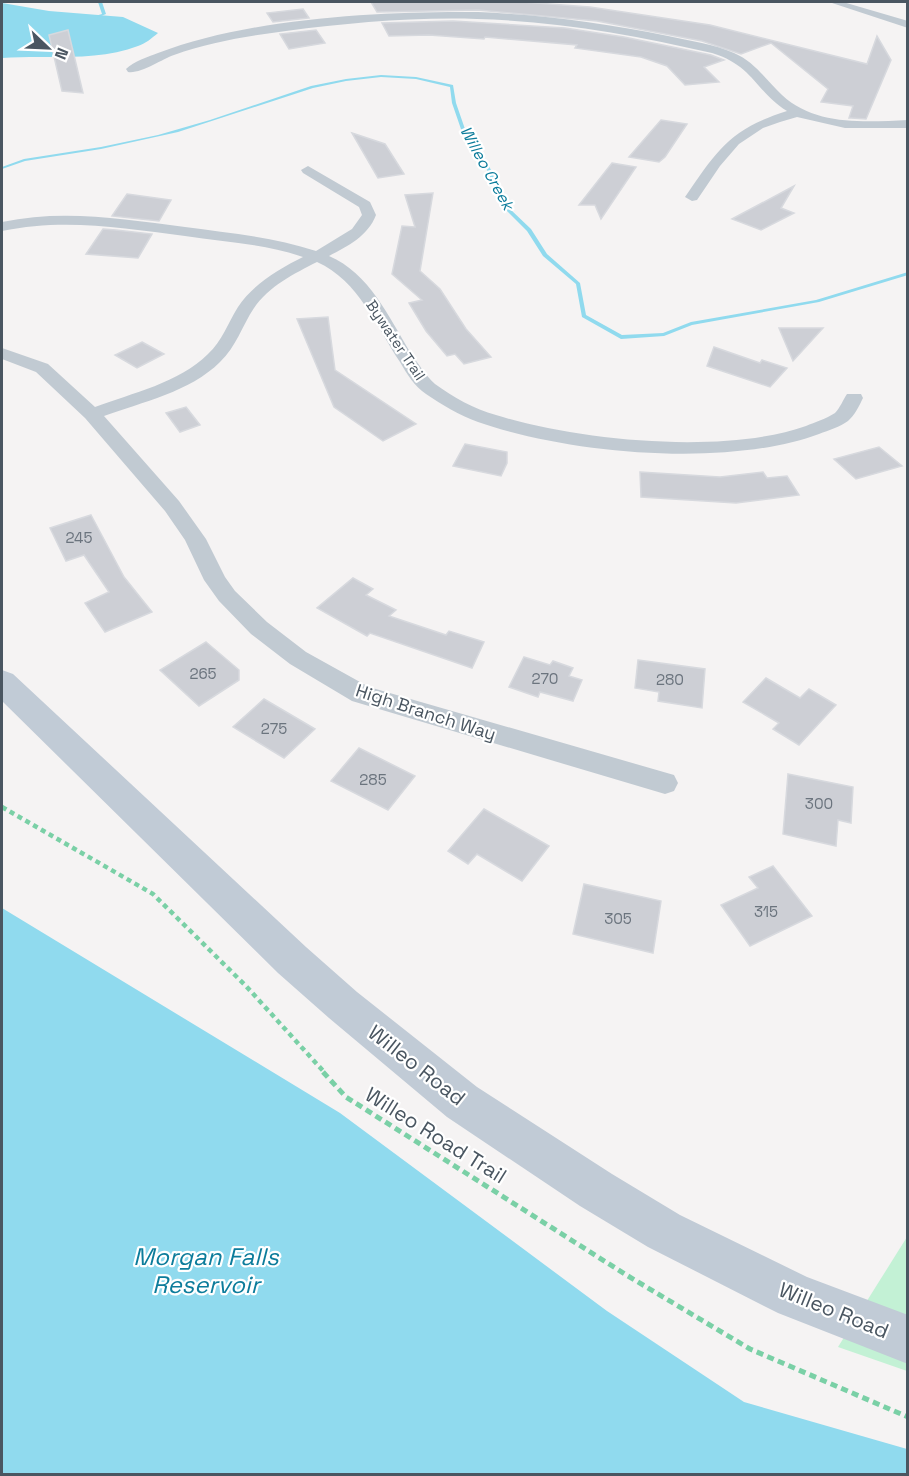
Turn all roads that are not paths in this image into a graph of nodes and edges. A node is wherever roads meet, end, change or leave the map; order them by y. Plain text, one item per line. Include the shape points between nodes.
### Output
1 (834, 2) edge
2 (339, 9) dead end
3 (347, 21) junction
4 (908, 25) edge
5 (132, 69) dead end
6 (798, 112) junction
7 (908, 124) edge
8 (308, 170) dead end
9 (692, 197) dead end
10 (2, 226) edge
11 (316, 255) junction
12 (2, 353) edge
13 (854, 398) dead end
14 (92, 414) junction
15 (2, 682) edge
16 (665, 783) dead end
17 (908, 1340) edge

1 - 4 street
2 - 3 street
3 - 5 street via 243,34 152,58
3 - 6 street via 416,15 477,16 601,28 684,43 724,52 743,61 784,104
6 - 7 street via 844,124
6 - 9 street via 758,124 736,138
8 - 11 street via 357,199 369,215 364,227 354,235
10 - 11 street, Bywater Trail via 50,218 80,219 259,241
11 - 13 street, Bywater Trail via 355,281 426,385 454,405 491,420 624,444 746,444 784,439 816,429 843,416
11 - 14 street via 260,290 224,349 208,364 172,384
12 - 14 street, High Branch Way via 54,376
14 - 16 street, High Branch Way via 172,506 227,596 259,628 298,658 361,694
15 - 17 street, Willeo Road via 292,960 462,1102 664,1231 795,1296

